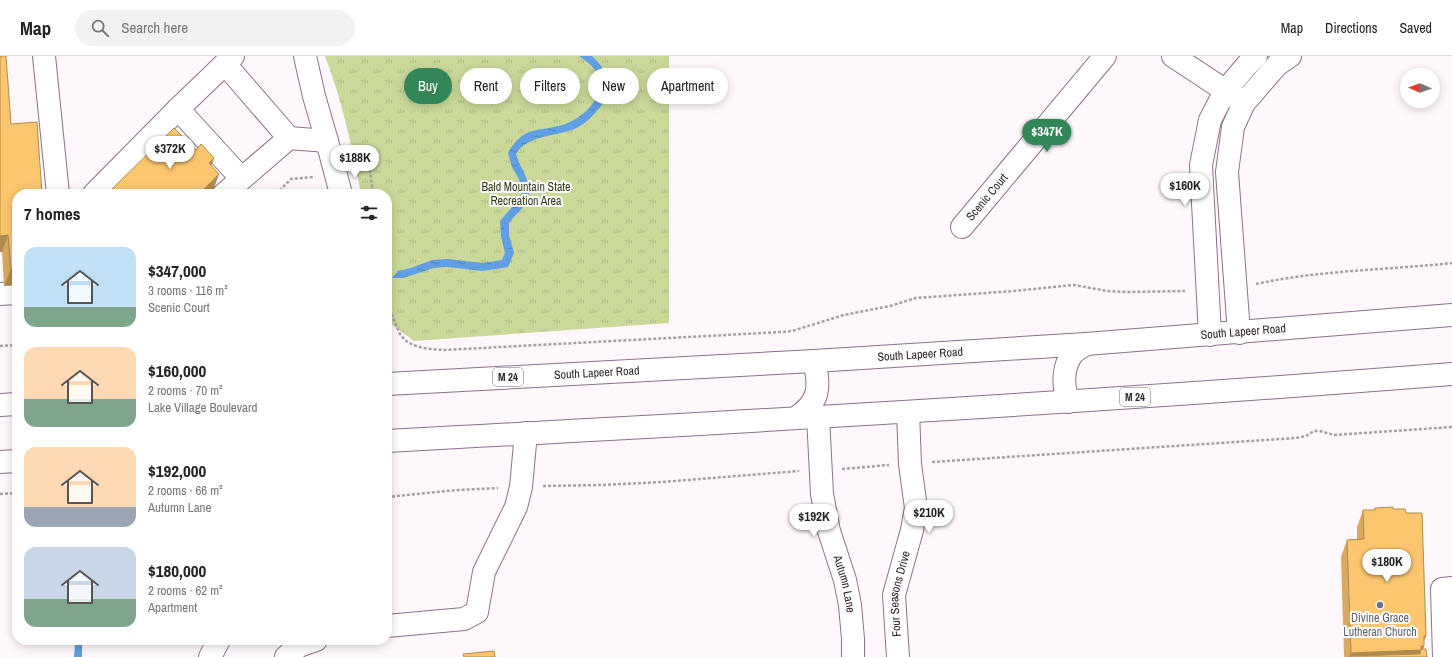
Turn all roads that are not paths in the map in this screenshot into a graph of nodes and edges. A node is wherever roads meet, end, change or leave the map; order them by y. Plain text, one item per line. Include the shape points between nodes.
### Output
1 (44, 56) edge
2 (305, 56) edge
3 (1105, 56) edge
4 (1172, 56) edge
5 (1256, 56) edge
6 (1290, 56) edge
7 (229, 60) edge
8 (1225, 91) junction
9 (1244, 103) junction
10 (178, 110) junction
11 (289, 138) junction
12 (328, 141) junction
13 (241, 178) junction
14 (57, 189) edge
15 (99, 189) edge
16 (229, 189) edge
17 (340, 189) edge
18 (962, 227) dead end
19 (12, 293) edge
20 (0, 294) edge
21 (1452, 315) edge
22 (1239, 333) junction
23 (1210, 335) junction
24 (1086, 344) junction
25 (814, 361) junction
26 (1452, 374) edge
27 (392, 384) edge
28 (1068, 402) junction
29 (12, 404) edge
30 (0, 405) edge
31 (908, 412) junction
32 (818, 417) junction
33 (796, 418) junction
34 (526, 433) junction
35 (392, 441) edge
36 (12, 461) edge
37 (0, 462) edge
38 (1452, 588) edge
39 (392, 626) edge
40 (302, 645) edge
41 (286, 657) edge
42 (852, 657) edge
43 (898, 657) edge
44 (1444, 657) edge

1 - 14 main road
2 - 12 main road
3 - 18 main road, Scenic Court
4 - 8 main road
5 - 8 main road
6 - 9 main road via 1277,65
7 - 10 main road
7 - 11 main road
8 - 9 main road
8 - 23 main road via 1210,120 1201,165
9 - 22 main road via 1233,127 1227,172
10 - 13 main road
10 - 15 main road
11 - 12 main road
11 - 13 main road
12 - 17 main road
13 - 16 main road
19 - 20 main road
21 - 22 main road, South Lapeer Road / M 24
22 - 23 main road, South Lapeer Road / M 24
23 - 24 main road, South Lapeer Road / M 24
24 - 25 main road, South Lapeer Road / M 24
24 - 28 main road via 1074,352 1064,372
25 - 27 main road, South Lapeer Road / M 24
25 - 33 main road via 817,393 807,411
26 - 28 main road, M 24
28 - 31 main road, M 24
29 - 30 main road
31 - 32 main road, M 24
31 - 43 main road, Four Seasons Drive via 910,464 916,508 894,595
32 - 33 main road, M 24
32 - 42 main road, Autumn Lane via 822,494 829,531 845,580 850,605
33 - 34 main road, M 24
34 - 35 main road, M 24
34 - 39 main road via 521,487 516,507 484,572 477,612 464,619
36 - 37 main road
38 - 44 main road via 1442,589
40 - 41 main road

